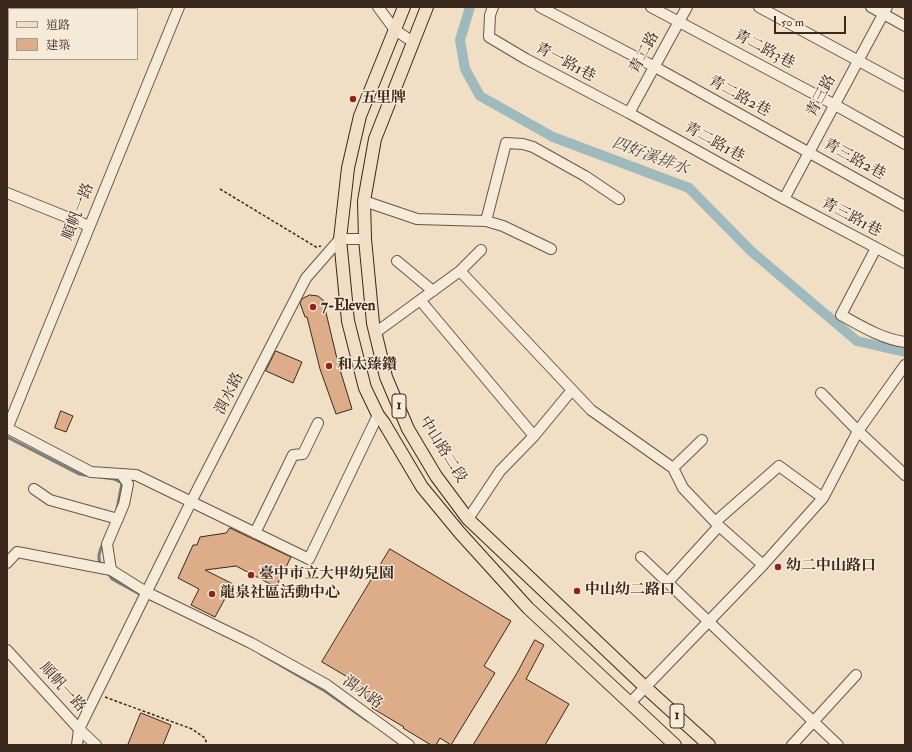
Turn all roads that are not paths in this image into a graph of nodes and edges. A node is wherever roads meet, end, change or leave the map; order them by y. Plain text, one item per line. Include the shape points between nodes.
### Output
1 (179, 7) edge
2 (378, 7) edge
3 (404, 7) edge
4 (427, 7) edge
5 (493, 7) edge
6 (540, 7) edge
7 (651, 7) edge
8 (687, 7) edge
9 (759, 7) edge
10 (871, 7) edge
11 (885, 10) edge
12 (679, 22) junction
13 (905, 26) edge
14 (395, 30) junction
15 (413, 42) junction
16 (858, 60) junction
17 (654, 67) junction
18 (905, 86) edge
19 (834, 105) junction
20 (629, 113) junction
21 (905, 144) edge
22 (809, 153) junction
23 (7, 193) edge
24 (619, 199) dead end
25 (784, 199) junction
26 (364, 201) junction
27 (905, 206) edge
28 (486, 221) junction
29 (89, 226) junction
30 (340, 239) junction
31 (365, 239) junction
32 (876, 248) junction
33 (551, 249) dead end
34 (481, 250) dead end
35 (397, 261) dead end
36 (905, 263) edge
37 (460, 271) junction
38 (433, 291) junction
39 (420, 300) junction
40 (376, 333) junction
41 (905, 342) edge
42 (903, 367) edge
43 (572, 390) junction
44 (821, 393) dead end
45 (378, 415) junction
46 (318, 423) dead end
47 (7, 428) edge
48 (858, 431) junction
49 (534, 436) junction
50 (702, 440) dead end
51 (673, 468) junction
52 (121, 474) junction
53 (905, 474) edge
54 (34, 489) dead end
55 (823, 498) junction
56 (191, 502) junction
57 (118, 519) junction
58 (468, 519) junction
59 (717, 524) junction
60 (255, 533) junction
61 (641, 556) dead end
62 (7, 563) edge
63 (763, 565) junction
64 (111, 570) junction
65 (668, 582) junction
66 (146, 592) junction
67 (708, 622) junction
68 (7, 650) edge
69 (856, 675) dead end
70 (645, 687) junction
71 (630, 704) junction
72 (814, 722) junction
73 (79, 728) junction
74 (76, 745) edge
75 (96, 745) edge
76 (409, 745) edge
77 (675, 745) edge
78 (709, 745) edge
79 (792, 745) edge
80 (838, 745) edge

1 - 29 street, 順帆一路
2 - 14 street
3 - 14 main road, 1
4 - 15 main road, 中山路二段 / 1
5 - 20 street, 青一路1巷 via 489,37
6 - 17 street, 青二路2巷
7 - 12 street, 青二路3巷
8 - 12 street, 青二路
9 - 16 street
10 - 11 street
11 - 13 street
11 - 16 street, 青三路
12 - 17 street, 青二路
12 - 19 street, 青二路3巷
14 - 15 street
14 - 30 main road, 1 via 360,116 348,168
15 - 26 main road, 中山路二段 / 1 via 375,139
16 - 18 street
16 - 19 street, 青三路
17 - 20 street, 青二路
17 - 22 street, 青二路2巷
19 - 21 street, 青二路3巷
19 - 22 street, 青三路
20 - 25 street, 青二路1巷
22 - 25 street, 青三路
22 - 27 street, 青三路2巷
23 - 29 street
24 - 28 street via 585,176 533,148 523,144 506,143
25 - 32 street, 青三路1巷
26 - 28 street via 417,219
26 - 31 main road, 中山路二段 / 1
28 - 33 street via 503,226
29 - 47 street, 順帆一路
30 - 31 street
30 - 45 main road, 1 via 348,321 366,388
30 - 56 street, 渭水路 via 306,278
31 - 40 main road, 中山路二段 / 1
32 - 36 street, 青三路1巷
32 - 41 street via 841,315 864,328
34 - 37 street
35 - 38 street
37 - 38 street
37 - 43 street
38 - 39 street
39 - 40 street
39 - 49 street
40 - 58 main road, 中山路二段 / 1 via 386,377 408,429 436,476
42 - 48 street
43 - 49 street
43 - 51 street via 591,410
44 - 48 street
45 - 60 street via 309,559
45 - 71 main road, 1 via 422,487 460,533 528,608
46 - 60 street via 303,454 293,455
47 - 52 street via 92,472
48 - 53 street
48 - 55 street
49 - 58 street via 500,471
50 - 51 street
51 - 59 street via 683,488
52 - 56 street via 136,474
52 - 57 street via 128,484
54 - 57 street via 50,500
55 - 59 street via 779,466
55 - 63 street
56 - 60 street
56 - 66 street, 渭水路
57 - 64 street via 107,544
58 - 70 main road, 中山路二段 / 1
59 - 63 street
59 - 65 street
61 - 65 street
62 - 64 street, 渭水路 via 17,552
63 - 67 street
64 - 66 street, 渭水路
65 - 67 street
66 - 73 street, 渭水路
66 - 76 street, 渭水路 via 251,642 327,685
67 - 70 street
67 - 72 street
68 - 73 street, 順帆一路
69 - 72 street
70 - 71 street
70 - 78 main road, 中山路二段 / 1
71 - 77 main road, 1
72 - 79 street
72 - 80 street
73 - 74 street, 渭水路
73 - 75 street, 順帆一路

